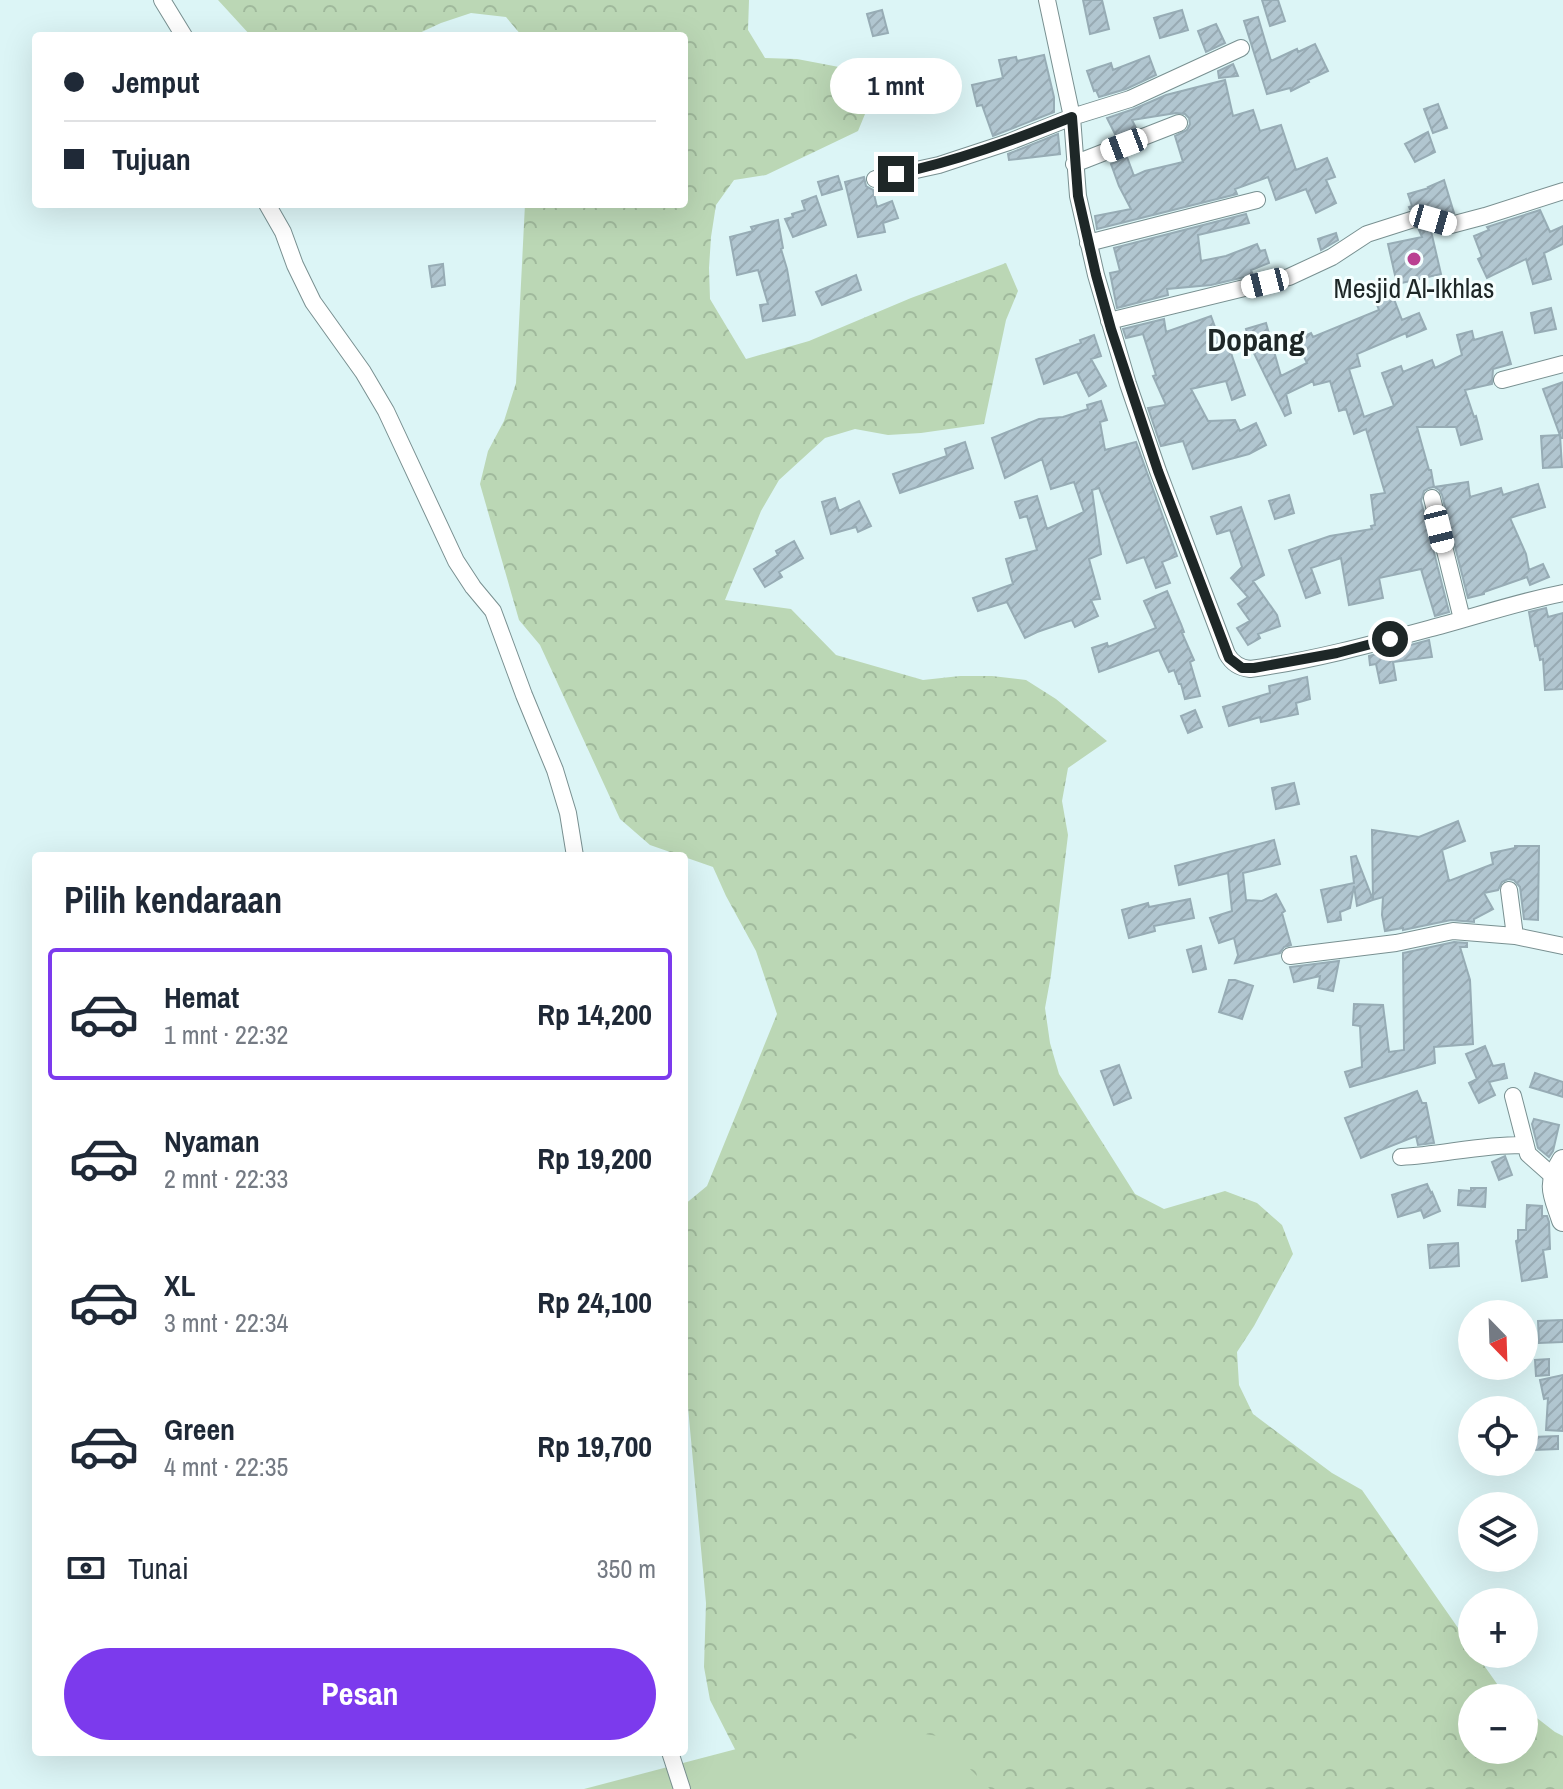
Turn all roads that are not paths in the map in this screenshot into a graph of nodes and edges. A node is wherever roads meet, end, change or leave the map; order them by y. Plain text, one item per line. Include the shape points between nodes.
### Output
1 (162, 0) edge
2 (1047, 0) edge
3 (182, 32) edge
4 (1241, 48) dead end
5 (1072, 117) junction
6 (1179, 123) dead end
7 (1074, 164) junction
8 (875, 179) dead end
9 (1563, 191) edge
10 (1257, 200) dead end
11 (269, 208) edge
12 (1088, 243) junction
13 (1109, 321) junction
14 (1563, 364) edge
15 (1502, 380) dead end
16 (1432, 498) dead end
17 (1563, 593) edge
18 (1462, 619) junction
19 (574, 852) edge
20 (1509, 890) dead end
21 (1515, 936) junction
22 (1563, 946) edge
23 (1290, 956) dead end
24 (1513, 1096) dead end
25 (1525, 1145) junction
26 (1401, 1157) dead end
27 (1559, 1169) edge
28 (1563, 1220) edge
29 (671, 1756) edge
30 (682, 1789) edge

1 - 3 street
2 - 5 street
4 - 5 street via 1130,99
5 - 7 street
5 - 8 street via 939,165
6 - 7 street
7 - 12 street
9 - 13 street via 1451,225 1414,219 1367,234 1289,277
10 - 12 street
11 - 19 street via 308,293 375,391 464,574 493,611 555,770
12 - 13 street
13 - 18 street via 1158,471 1235,664 1254,668 1337,653
14 - 15 street
16 - 18 street
17 - 18 street
20 - 21 street
21 - 22 street
21 - 23 street via 1453,931
24 - 25 street
25 - 26 street
25 - 27 street via 1528,1154
27 - 28 street via 1553,1192
29 - 30 street

